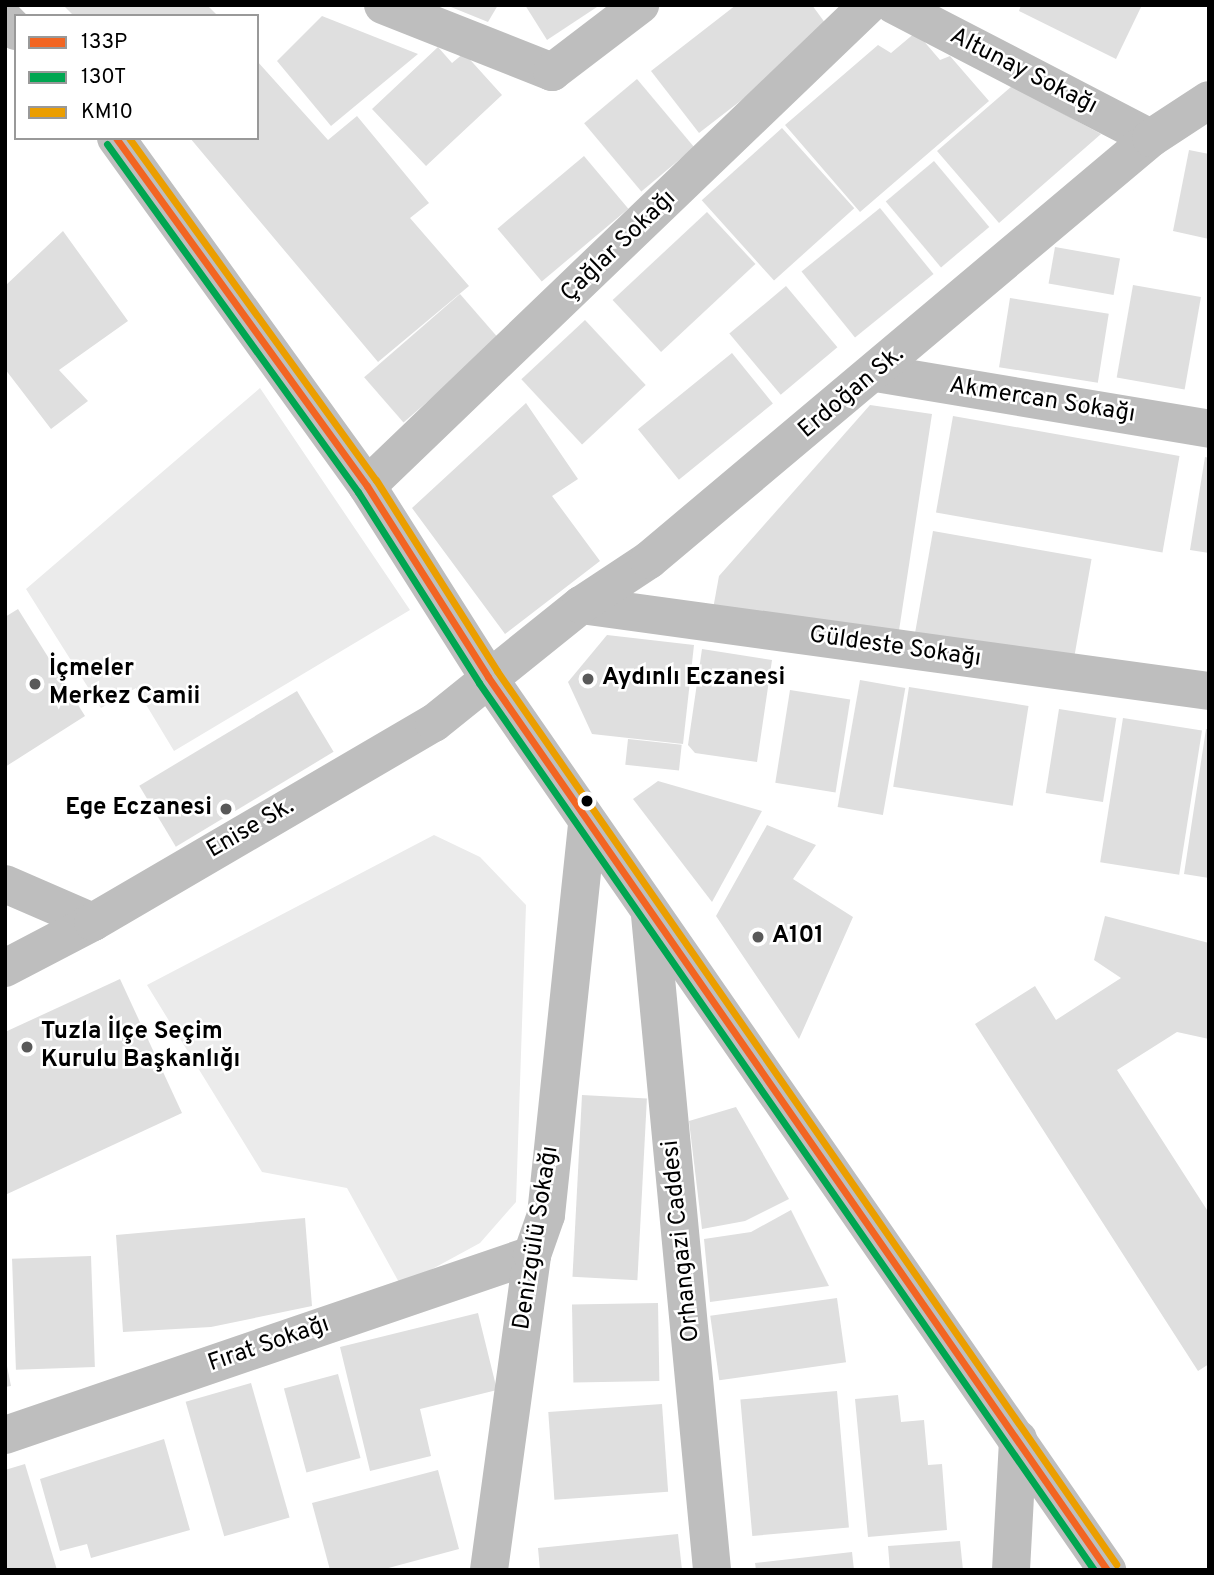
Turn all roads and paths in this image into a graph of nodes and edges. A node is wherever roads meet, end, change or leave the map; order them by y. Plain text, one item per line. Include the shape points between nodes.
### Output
1 (383, 5) edge
2 (640, 5) edge
3 (868, 5) edge
4 (894, 5) edge
5 (1209, 100) edge
6 (1151, 138) junction
7 (117, 140) edge
8 (876, 373) junction
9 (1209, 429) edge
10 (367, 486) junction
11 (581, 605) junction
12 (488, 677) junction
13 (1209, 691) edge
14 (587, 822) junction
15 (5, 884) edge
16 (650, 913) junction
17 (93, 922) junction
18 (5, 968) edge
19 (532, 1255) junction
20 (5, 1435) edge
21 (1018, 1439) junction
22 (489, 1570) edge
23 (712, 1570) edge
24 (1011, 1570) edge
25 (1107, 1570) edge

1 - 2 street via 552,72
3 - 10 street, Çağlar Sokağı
4 - 6 street, Altunay Sokağı
5 - 6 street, Erdoğan Sk.
6 - 8 street, Erdoğan Sk.
7 - 10 street
8 - 9 street, Akmercan Sokağı
8 - 11 street, Erdoğan Sk. via 649,560
10 - 12 street
11 - 12 street, Erdoğan Sk.
11 - 13 street, Güldeste Sokağı
12 - 14 street
12 - 17 street, Enise Sk. via 433,723
14 - 16 street
14 - 19 street, Denizgülü Sokağı via 546,1215
15 - 17 street
16 - 21 street
16 - 23 street, Orhangazi Caddesi
17 - 18 street, Enise Sk.
19 - 20 street, Fırat Sokağı
19 - 22 street, Denizgülü Sokağı
21 - 24 street
21 - 25 street

